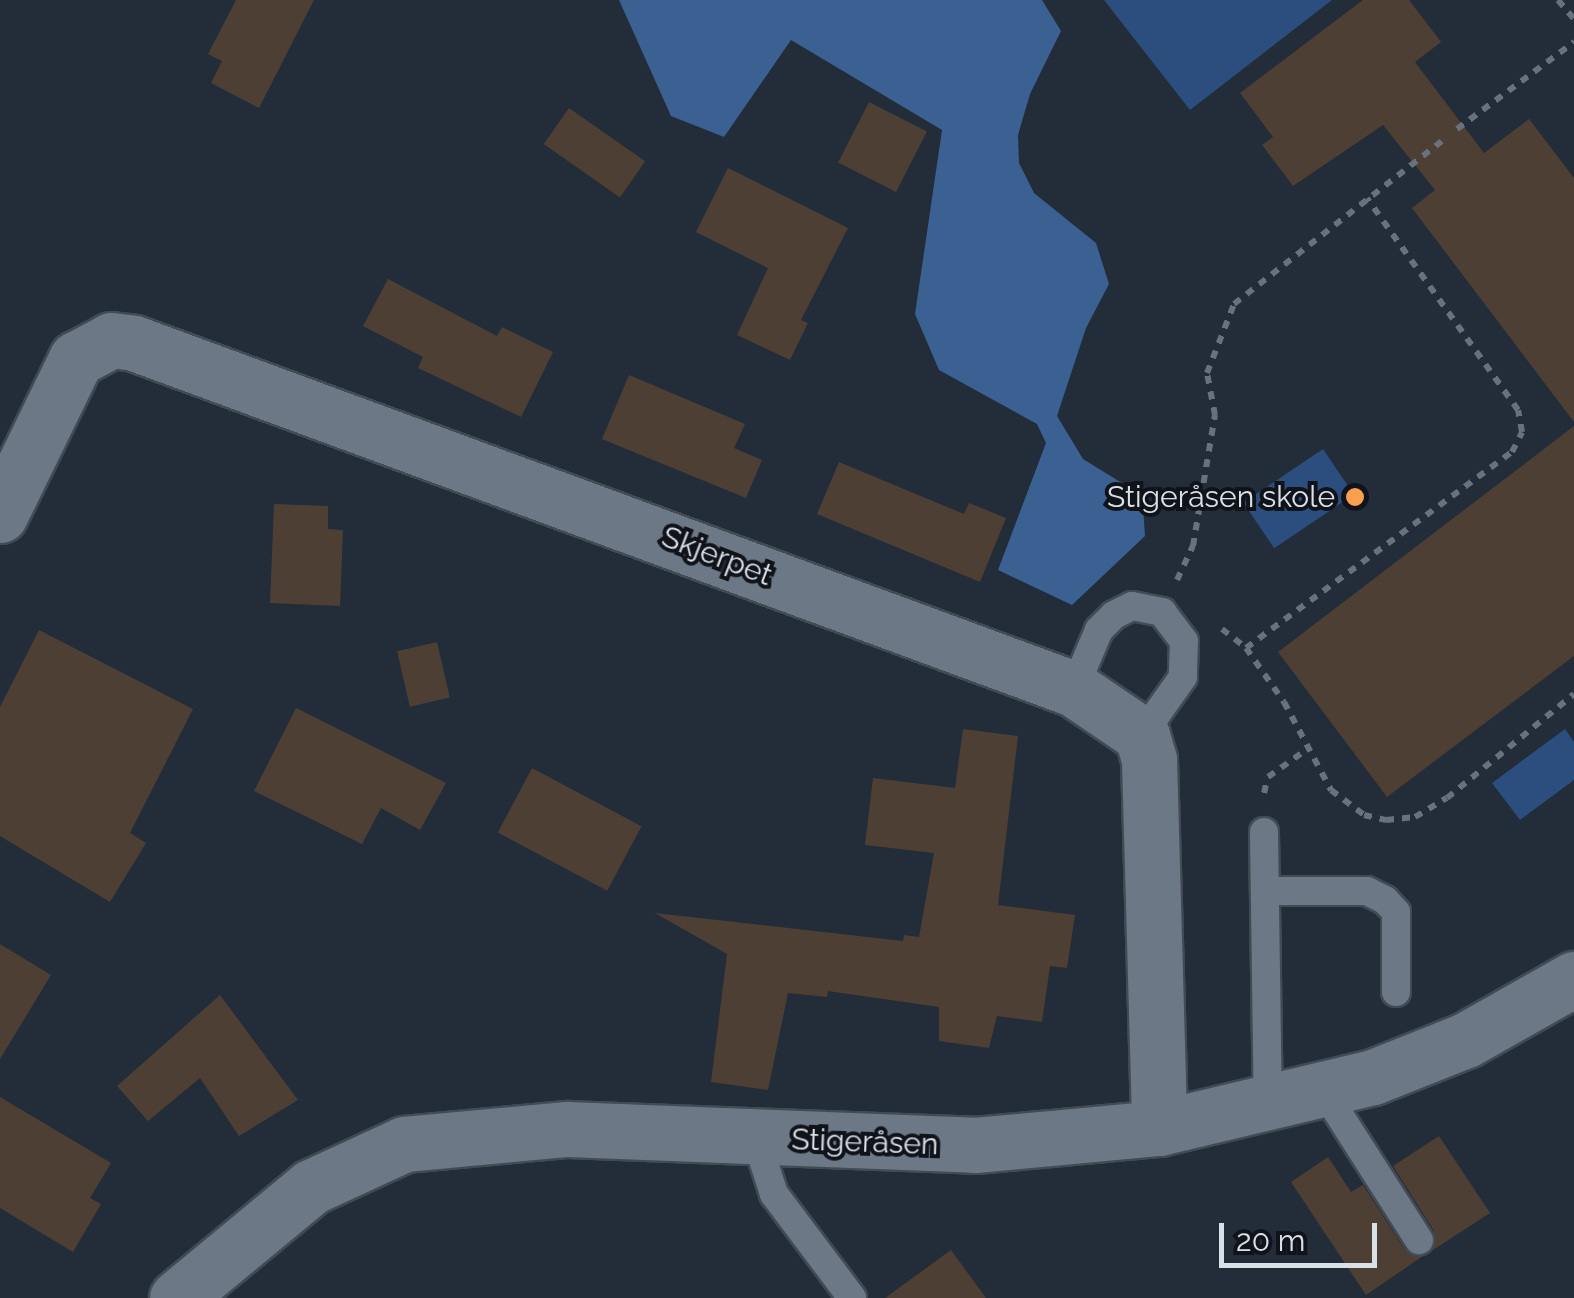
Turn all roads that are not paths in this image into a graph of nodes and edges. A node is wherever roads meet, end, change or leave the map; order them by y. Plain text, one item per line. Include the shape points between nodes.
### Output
1 (0, 515) edge
2 (1074, 689) junction
3 (1142, 735) junction
4 (1264, 832) road end
5 (1266, 891) junction
6 (1574, 980) edge
7 (1396, 992) dead end
8 (1324, 1092) junction
9 (1268, 1106) junction
10 (1159, 1128) junction
11 (756, 1138) junction
12 (1419, 1240) dead end
13 (177, 1298) edge
14 (852, 1298) edge

1 - 2 street, Skjerpet via 76,359 111,340 134,343
2 - 3 street, Skjerpet
2 - 3 lane via 1100,630 1114,615 1132,606 1166,605 1184,641 1183,677
3 - 10 street via 1154,820
4 - 5 lane
5 - 7 lane via 1366,891 1385,900 1396,912
5 - 9 lane
6 - 8 street, Stigeråsen via 1466,1040
8 - 9 street, Stigeråsen
8 - 12 lane
9 - 10 street, Stigeråsen
10 - 11 street, Stigeråsen via 975,1145
11 - 13 street, Stigeråsen via 567,1129 404,1144 311,1188
11 - 14 lane via 774,1194

